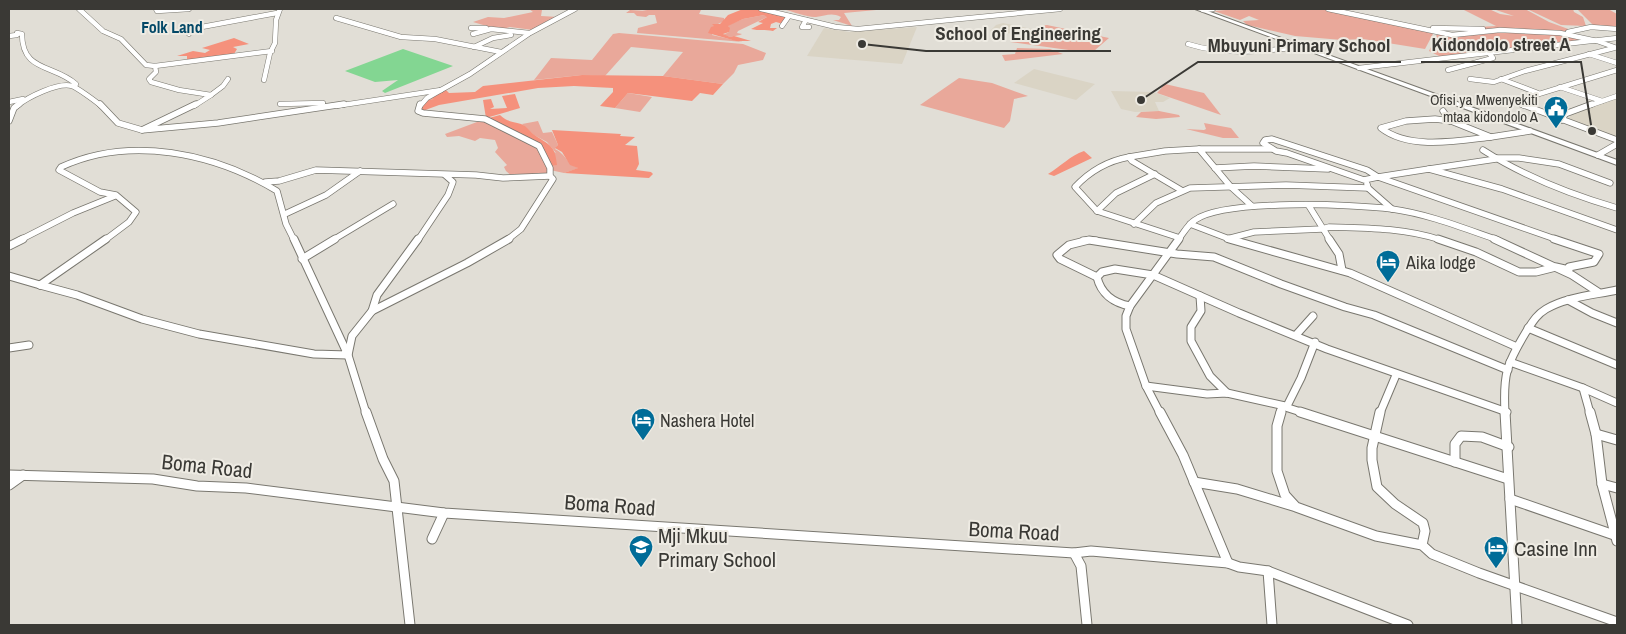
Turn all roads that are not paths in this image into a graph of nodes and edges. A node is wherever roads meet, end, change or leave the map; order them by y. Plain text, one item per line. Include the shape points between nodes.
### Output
1 (79, 9) edge
2 (156, 9) edge
3 (189, 9) edge
4 (575, 9) edge
5 (761, 9) edge
6 (1060, 9) edge
7 (1213, 9) edge
8 (1328, 9) edge
9 (1201, 10) edge
10 (278, 11) edge
11 (789, 16) junction
12 (336, 18) dead end
13 (806, 20) junction
14 (782, 26) dead end
15 (809, 27) dead end
16 (472, 28) dead end
17 (1617, 28) edge
18 (490, 29) junction
19 (522, 33) junction
20 (529, 33) junction
21 (1560, 33) junction
22 (189, 34) dead end
23 (474, 34) dead end
24 (9, 36) edge
25 (1617, 38) edge
26 (1596, 41) junction
27 (1188, 44) dead end
28 (474, 47) junction
29 (1302, 47) junction
30 (1616, 48) edge
31 (272, 51) junction
32 (501, 52) junction
33 (1489, 53) junction
34 (1588, 54) junction
35 (1617, 64) edge
36 (155, 66) junction
37 (1359, 68) junction
38 (1448, 70) dead end
39 (1617, 70) edge
40 (1607, 73) junction
41 (1617, 77) edge
42 (228, 79) dead end
43 (1470, 79) dead end
44 (1501, 79) junction
45 (264, 80) dead end
46 (75, 86) junction
47 (1560, 87) junction
48 (440, 90) junction
49 (1538, 93) junction
50 (211, 95) junction
51 (1617, 96) edge
52 (28, 98) junction
53 (1602, 101) junction
54 (9, 102) edge
55 (280, 104) dead end
56 (334, 105) junction
57 (1444, 110) dead end
58 (1562, 120) junction
59 (9, 121) edge
60 (1450, 121) junction
61 (142, 130) junction
62 (1530, 131) junction
63 (1492, 137) junction
64 (1617, 140) edge
65 (1617, 144) edge
66 (1272, 149) junction
67 (1199, 150) junction
68 (1483, 150) dead end
69 (1598, 155) junction
70 (1129, 157) junction
71 (1495, 158) junction
72 (1617, 162) edge
73 (1215, 168) junction
74 (1333, 169) junction
75 (1429, 169) junction
76 (360, 171) junction
77 (1155, 174) junction
78 (445, 175) junction
79 (550, 176) junction
80 (1377, 177) junction
81 (288, 178) junction
82 (1364, 180) junction
83 (262, 181) junction
84 (1610, 183) dead end
85 (1231, 187) junction
86 (1368, 188) junction
87 (1182, 190) junction
88 (278, 191) junction
89 (116, 195) junction
90 (393, 204) dead end
91 (1252, 206) junction
92 (1309, 206) junction
93 (1617, 208) edge
94 (1392, 209) junction
95 (1097, 211) junction
96 (285, 214) junction
97 (1134, 224) junction
98 (1190, 224) junction
99 (1322, 229) junction
100 (1617, 230) edge
101 (1180, 238) junction
102 (1227, 239) junction
103 (9, 246) edge
104 (1168, 252) junction
105 (302, 259) junction
106 (1556, 267) junction
107 (1342, 270) junction
108 (1152, 275) junction
109 (9, 276) edge
110 (1097, 277) junction
111 (40, 285) junction
112 (1617, 290) edge
113 (1598, 292) junction
114 (1200, 296) junction
115 (1568, 300) junction
116 (1130, 306) junction
117 (372, 311) junction
118 (1313, 316) dead end
119 (1617, 323) edge
120 (1528, 328) junction
121 (1296, 335) junction
122 (1315, 342) junction
123 (29, 345) dead end
124 (1517, 347) junction
125 (9, 348) edge
126 (348, 355) junction
127 (1617, 365) edge
128 (1509, 366) junction
129 (1396, 375) junction
130 (1146, 386) junction
131 (1583, 388) junction
132 (1227, 393) junction
133 (1617, 403) edge
134 (1285, 406) junction
135 (1506, 412) junction
136 (1372, 434) junction
137 (1596, 434) junction
138 (1617, 440) edge
139 (1509, 447) junction
140 (1455, 462) junction
141 (9, 475) edge
142 (23, 475) junction
143 (1508, 479) junction
144 (1194, 482) junction
145 (1602, 484) junction
146 (9, 485) edge
147 (1617, 488) edge
148 (1282, 489) junction
149 (1269, 499) junction
150 (1510, 499) junction
151 (396, 506) junction
152 (1296, 507) junction
153 (444, 513) junction
154 (1617, 536) edge
155 (432, 539) dead end
156 (1617, 541) edge
157 (1422, 546) junction
158 (1074, 553) junction
159 (1228, 563) junction
160 (1268, 571) junction
161 (1514, 585) junction
162 (1617, 622) edge
163 (410, 625) edge
164 (1087, 625) edge
165 (1272, 625) edge
166 (1408, 625) edge
167 (1517, 625) edge

1 - 36 street via 104,31 123,40 146,65
2 - 3 street via 157,12
4 - 20 street
5 - 11 street
6 - 13 street via 858,29
7 - 9 street
8 - 21 street via 1410,25
9 - 29 main road
10 - 22 street via 191,29
10 - 31 street
11 - 13 street
11 - 14 street
12 - 28 street via 401,37 435,39
13 - 15 street via 802,27
16 - 18 street
17 - 21 street via 1591,27
18 - 19 street
18 - 23 street
19 - 20 street
19 - 28 street via 493,38
20 - 32 street
21 - 26 street
24 - 46 street via 22,34 22,45 30,61 69,78
25 - 26 street
26 - 30 street
26 - 33 street
27 - 29 street via 1208,51 1226,52
28 - 32 street
29 - 37 main road
30 - 34 street
31 - 36 street
31 - 45 street
32 - 48 street via 466,77
33 - 37 street
33 - 38 street via 1493,58
34 - 35 street
34 - 44 street
36 - 50 street via 156,72 149,79 151,82
37 - 62 main road
39 - 40 street
40 - 41 street
40 - 47 street
42 - 50 street
43 - 44 street via 1490,82
44 - 49 street
46 - 52 street via 52,88
46 - 61 street via 90,100 100,104 118,123
47 - 49 street
47 - 53 street
48 - 56 street
48 - 79 street via 424,100 418,111 485,119 539,146 550,168
49 - 58 street via 1517,102
50 - 61 street via 187,110
51 - 53 street
52 - 54 street
52 - 59 street via 14,108
53 - 58 street via 1565,114
55 - 56 street
56 - 61 street via 218,123
57 - 60 street
58 - 64 street
60 - 63 street
60 - 63 street via 1420,120 1386,126 1381,130 1401,138 1423,141
62 - 63 street
62 - 69 main road
65 - 69 street
66 - 67 street
66 - 74 street
66 - 80 street via 1264,141 1284,141 1368,170
67 - 70 street
67 - 73 street
68 - 71 street
69 - 72 main road
70 - 77 street
70 - 95 street via 1119,158 1086,174 1075,187
71 - 75 street
71 - 84 street via 1559,164
71 - 93 street via 1560,191
73 - 74 street
73 - 85 street
74 - 82 street
75 - 80 street
75 - 100 street via 1502,190
76 - 78 street
76 - 81 street via 316,170
76 - 96 street via 326,196
77 - 87 street
77 - 95 street via 1120,190
78 - 79 street
78 - 117 street via 453,182 448,195 377,295
79 - 117 street via 553,179 548,187 521,229 511,238
80 - 82 street
80 - 106 street via 1599,254 1594,262 1569,267 1569,270
81 - 83 street
81 - 88 street via 277,187
82 - 86 street
83 - 88 street
83 - 89 street via 195,156 163,153 116,151 95,154 61,167 60,170 100,192
85 - 86 street
85 - 87 street
85 - 91 street
86 - 94 street
87 - 97 street via 1156,203
88 - 96 street
89 - 103 street
89 - 111 street via 136,212 129,222
90 - 105 street
91 - 92 street
91 - 98 street via 1206,213
92 - 94 street
92 - 99 street
94 - 106 street via 1475,231
95 - 97 street
96 - 105 street via 285,224
97 - 101 street
98 - 101 street
98 - 102 street
99 - 102 street via 1254,232
99 - 106 street via 1383,228 1426,235 1476,252 1519,272
99 - 107 street via 1339,255
101 - 104 street
102 - 107 street
104 - 108 street
104 - 110 street via 1087,239 1063,247 1057,255 1060,260
104 - 128 street via 1214,257
105 - 126 street
106 - 113 street
107 - 124 street
108 - 110 street via 1106,269
108 - 114 street
108 - 116 street
109 - 111 street
110 - 116 street via 1110,298
111 - 126 street via 199,334 314,354
112 - 113 street
113 - 115 street
114 - 121 street
114 - 132 street via 1201,311 1191,328 1191,341 1210,376
115 - 119 street
115 - 120 street via 1547,308
116 - 130 street via 1126,328
117 - 126 street via 352,336
118 - 121 street
120 - 124 street
120 - 127 street
121 - 122 street
122 - 129 street
122 - 134 street via 1301,378
123 - 125 street
124 - 128 street
126 - 151 street via 383,459 394,481
128 - 131 street
128 - 135 street via 1504,386
129 - 135 street
129 - 136 street
130 - 132 street via 1207,394
130 - 144 street
131 - 133 street
131 - 137 street
132 - 134 street
134 - 136 street
134 - 148 street via 1279,416 1276,445 1277,472
135 - 139 street
136 - 140 street
136 - 157 street via 1378,489 1405,510 1419,516 1426,531
137 - 138 street
137 - 145 street
139 - 140 street via 1476,436 1458,436
139 - 143 street
140 - 143 street
141 - 142 street, Boma Road
142 - 146 street
142 - 151 street, Boma Road via 153,479
143 - 150 street
144 - 149 street via 1237,489
144 - 159 street
145 - 147 street
145 - 154 street
148 - 149 street via 1279,495
148 - 152 street
149 - 152 street
150 - 154 street
150 - 161 street
151 - 153 street, Boma Road
151 - 163 street
152 - 157 street via 1376,536
153 - 155 street
153 - 158 street, Boma Road
154 - 156 street
157 - 161 street via 1432,554
158 - 159 street, Boma Road via 1092,551
158 - 164 street via 1081,566
159 - 160 street, Boma Road
160 - 165 street
160 - 166 street, Boma Road
161 - 162 street
161 - 167 street

